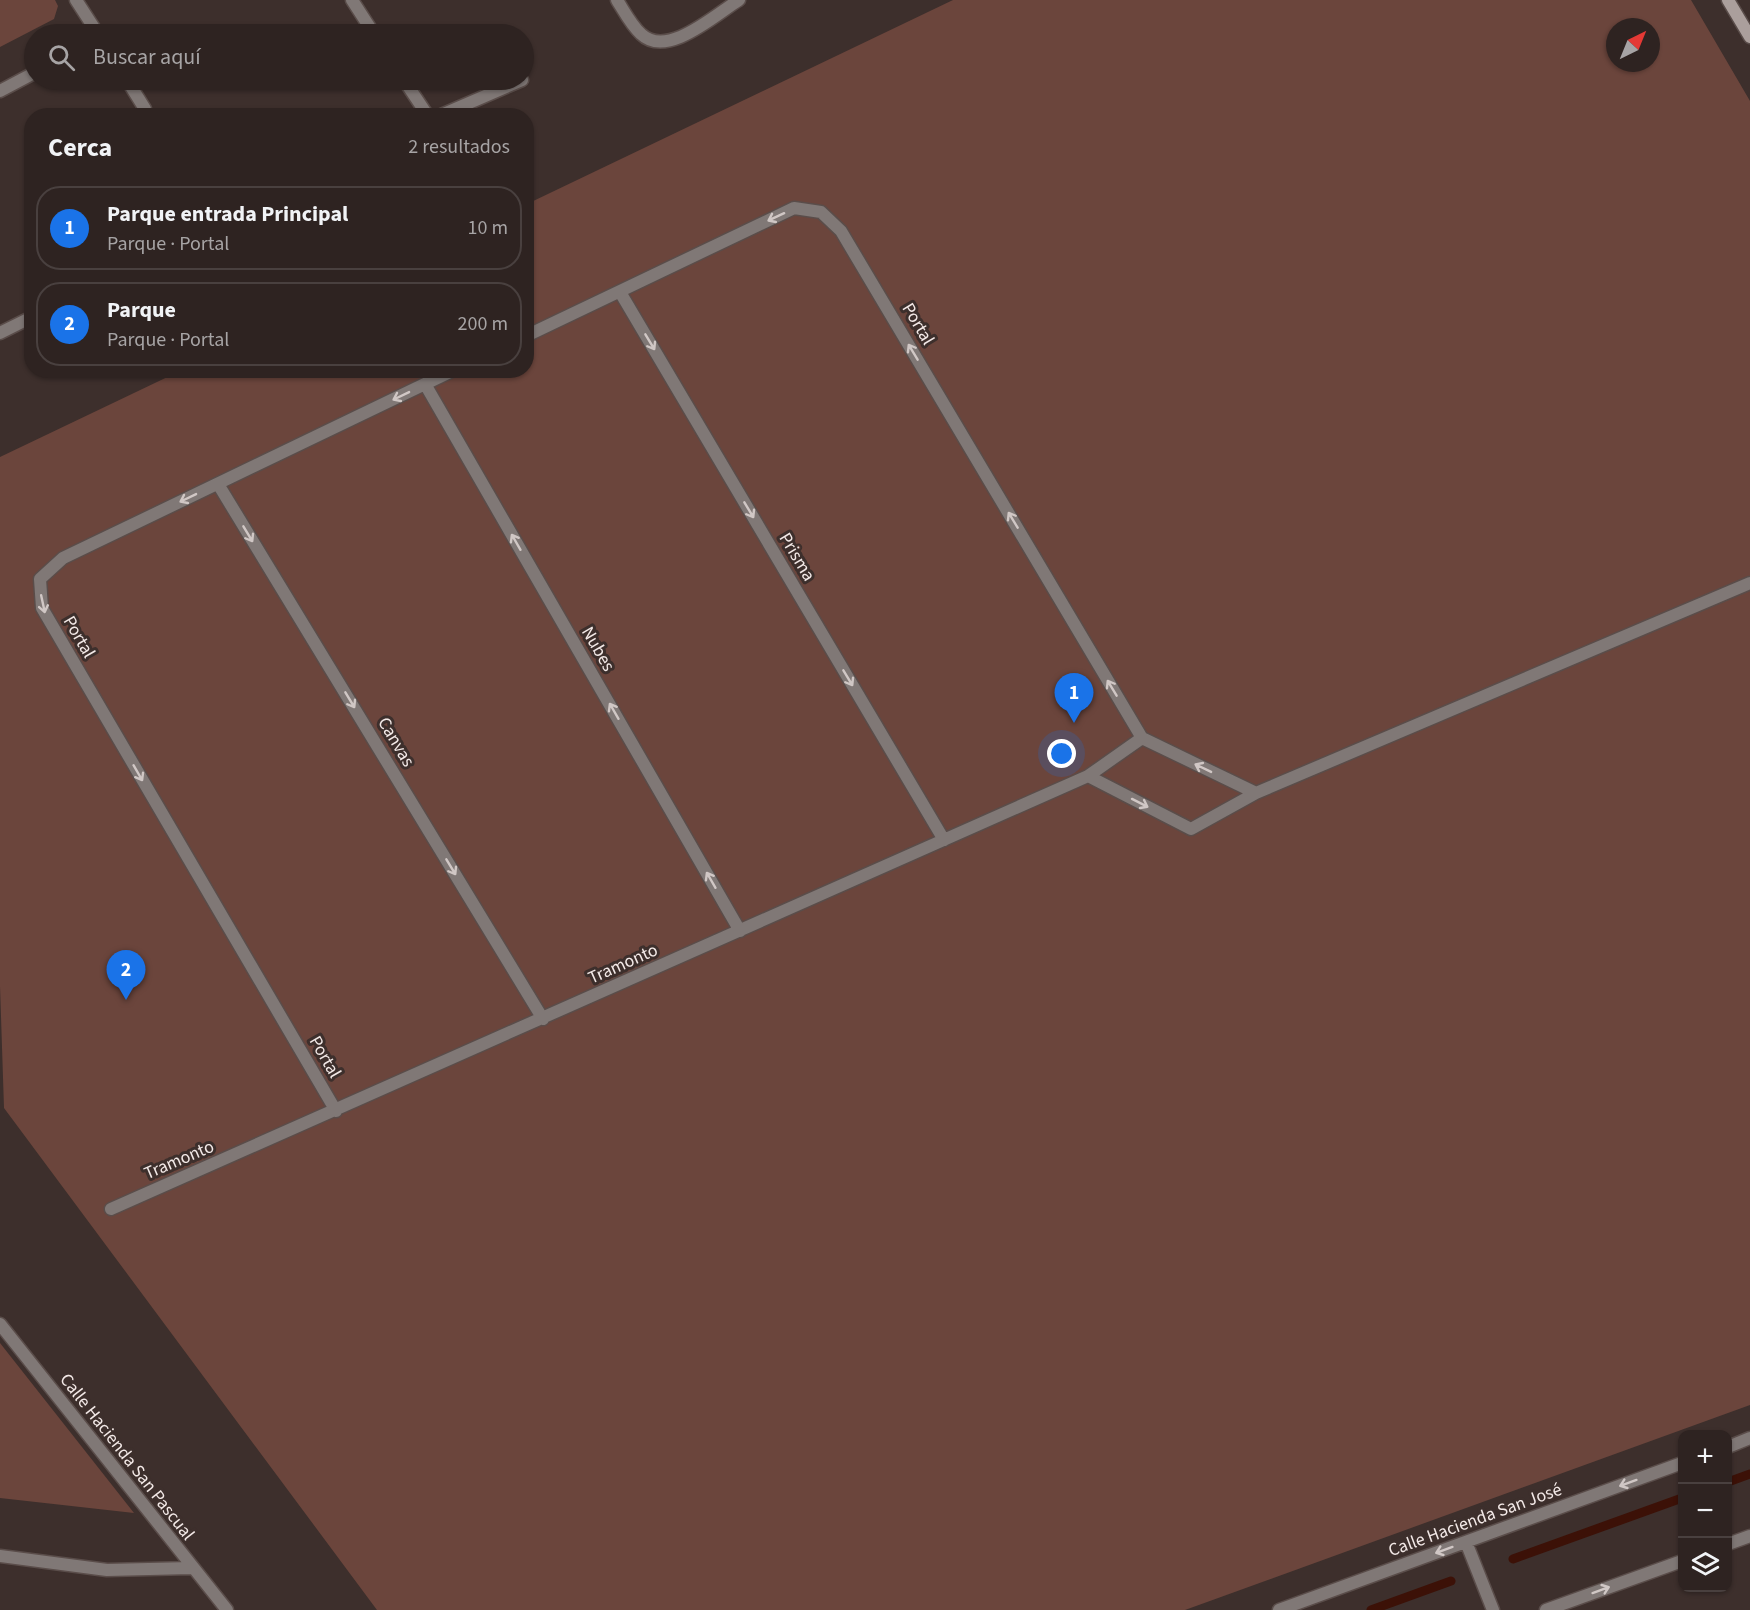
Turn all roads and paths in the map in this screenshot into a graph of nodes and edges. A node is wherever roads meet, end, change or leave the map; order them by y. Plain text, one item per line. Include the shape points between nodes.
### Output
1 (76, 0) edge
2 (352, 0) edge
3 (617, 0) edge
4 (739, 0) edge
5 (1728, 0) edge
6 (92, 24) edge
7 (368, 24) edge
8 (1750, 37) edge
9 (24, 78) edge
10 (133, 90) edge
11 (411, 90) edge
12 (499, 90) edge
13 (0, 91) edge
14 (144, 108) edge
15 (423, 108) edge
16 (457, 108) edge
17 (620, 291) junction
18 (24, 321) edge
19 (534, 332) edge
20 (0, 333) edge
21 (437, 378) edge
22 (425, 384) junction
23 (218, 484) junction
24 (1750, 583) edge
25 (1142, 738) junction
26 (1088, 776) junction
27 (1256, 793) junction
28 (944, 840) junction
29 (740, 931) junction
30 (543, 1019) junction
31 (336, 1111) junction
32 (111, 1209) dead end
33 (0, 1324) edge
34 (1750, 1438) edge
35 (1732, 1445) edge
36 (1678, 1465) edge
37 (1750, 1536) edge
38 (1466, 1542) junction
39 (1732, 1543) edge
40 (0, 1556) edge
41 (1678, 1563) edge
42 (190, 1568) junction
43 (227, 1610) edge
44 (1279, 1610) edge
45 (1493, 1610) edge
46 (1546, 1610) edge

1 - 6 street
2 - 7 street
3 - 4 street via 642,35 665,44
5 - 8 main road
9 - 13 street
10 - 14 street
11 - 15 street
12 - 16 street
17 - 19 street, Portal
25 -> 17 street, Portal via 841,231 821,212 794,208
17 -> 28 street, Prisma
18 - 20 street
21 - 22 street, Portal
22 -> 23 street, Portal
29 -> 22 street, Nubes
23 -> 30 street, Canvas
23 -> 31 street, Portal via 63,558 40,579 42,608
24 - 27 street
25 - 26 street, Tramonto
27 -> 25 street
26 -> 27 street via 1191,829
26 - 28 street, Tramonto
28 - 29 street, Tramonto
29 - 30 street, Tramonto
30 - 31 street, Tramonto
31 - 32 street, Tramonto
33 - 42 street, Calle Hacienda San Pascual
34 - 35 street
36 -> 38 street, Calle Hacienda San José
37 - 39 street
38 -> 44 street, Calle Hacienda San José
38 - 45 street
40 - 42 street via 107,1570
46 -> 41 street
42 - 43 street, Calle Hacienda San Pascual

